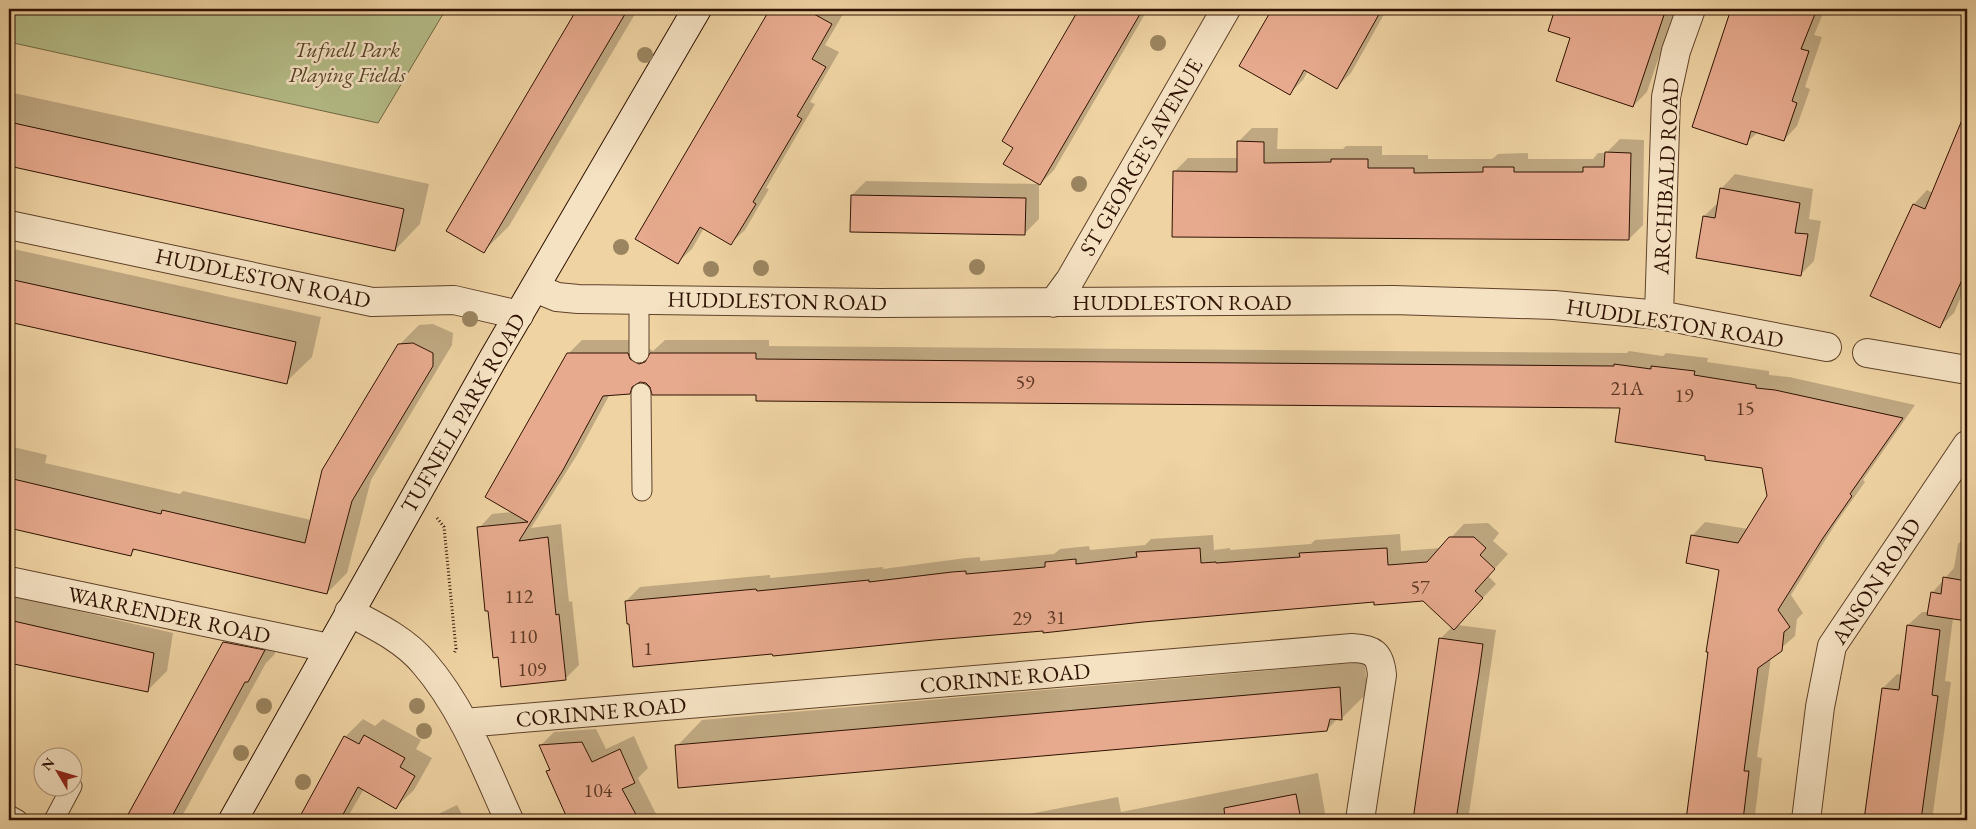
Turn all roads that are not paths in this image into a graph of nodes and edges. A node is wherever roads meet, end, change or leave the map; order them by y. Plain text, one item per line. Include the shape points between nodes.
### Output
1 (697, 9) edge
2 (1226, 9) edge
3 (1691, 9) edge
4 (9, 225) edge
5 (535, 288) junction
6 (639, 299) junction
7 (1053, 303) junction
8 (519, 315) junction
9 (1658, 315) junction
10 (1827, 347) dead end
11 (639, 353) dead end
12 (1867, 353) dead end
13 (1967, 370) edge
14 (641, 393) dead end
15 (1967, 445) edge
16 (642, 491) dead end
17 (9, 581) edge
18 (349, 612) junction
19 (329, 648) junction
20 (464, 723) junction
21 (67, 796) edge
22 (9, 815) edge
23 (18, 820) edge
24 (54, 820) edge
25 (233, 820) edge
26 (509, 820) edge
27 (1360, 820) edge
28 (1806, 820) edge

1 - 5 street, TUFNELL PARK ROAD
2 - 7 street, ST GEORGE'S AVENUE via 1070,280
3 - 9 street, ARCHIBALD ROAD via 1676,51 1666,97
4 - 8 street, HUDDLESTON ROAD via 372,302 454,300
5 - 6 street, HUDDLESTON ROAD via 557,297
5 - 8 street, TUFNELL PARK ROAD
6 - 7 street, HUDDLESTON ROAD
6 - 11 lane
7 - 9 street, HUDDLESTON ROAD via 1393,300 1554,304
8 - 18 street, TUFNELL PARK ROAD
9 - 10 street, HUDDLESTON ROAD
12 - 13 street
14 - 16 lane
15 - 28 street, ANSON ROAD via 1832,646 1820,707
17 - 19 street, WARRENDER ROAD
18 - 19 street, TUFNELL PARK ROAD
18 - 20 street via 388,633 424,662
19 - 25 street, TUFNELL PARK ROAD
20 - 26 street
20 - 27 street, CORINNE ROAD via 1368,649 1378,658 1382,675
21 - 24 lane
22 - 23 lane

